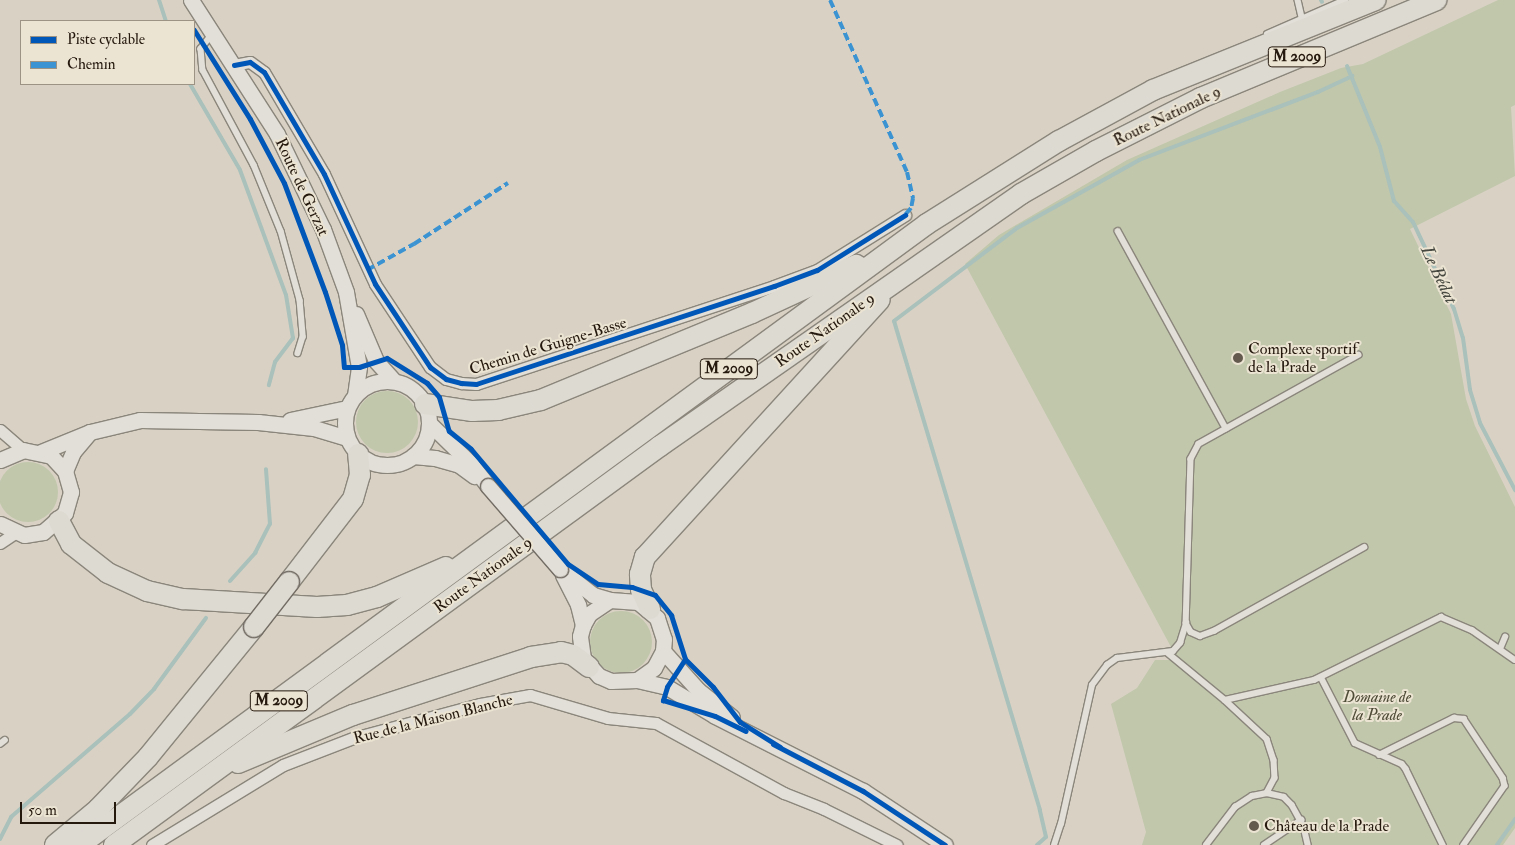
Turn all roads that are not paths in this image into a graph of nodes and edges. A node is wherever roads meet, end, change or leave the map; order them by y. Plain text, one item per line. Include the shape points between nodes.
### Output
1 (191, 0) edge
2 (1298, 0) edge
3 (1346, 0) edge
4 (1376, 0) edge
5 (1436, 0) edge
6 (1302, 16) junction
7 (213, 34) junction
8 (1232, 57) junction
9 (234, 65) junction
10 (905, 216) dead end
11 (1118, 231) dead end
12 (872, 260) junction
13 (899, 280) junction
14 (346, 292) junction
15 (298, 353) dead end
16 (1359, 355) dead end
17 (394, 381) junction
18 (355, 394) junction
19 (347, 408) junction
20 (427, 414) junction
21 (258, 422) junction
22 (1226, 428) junction
23 (0, 430) edge
24 (90, 432) junction
25 (352, 446) junction
26 (23, 450) junction
27 (41, 452) junction
28 (413, 456) junction
29 (0, 460) edge
30 (65, 471) junction
31 (488, 486) junction
32 (59, 521) junction
33 (0, 524) edge
34 (15, 533) junction
35 (0, 543) edge
36 (1364, 547) dead end
37 (475, 555) junction
38 (560, 569) junction
39 (610, 600) junction
40 (650, 609) junction
41 (1186, 623) junction
42 (583, 625) junction
43 (1505, 637) dead end
44 (1500, 649) junction
45 (663, 650) junction
46 (1168, 653) junction
47 (1515, 660) edge
48 (589, 667) junction
49 (1321, 677) junction
50 (637, 680) junction
51 (1225, 700) junction
52 (780, 747) junction
53 (1379, 755) junction
54 (224, 765) junction
55 (1267, 792) junction
56 (1300, 820) junction
57 (893, 843) edge
58 (55, 845) edge
59 (80, 845) edge
60 (114, 845) edge
61 (152, 845) edge
62 (945, 845) edge
63 (1054, 845) edge
64 (1206, 845) edge
65 (1264, 845) edge
66 (1308, 845) edge
67 (1443, 845) edge
68 (1464, 845) edge

1 - 7 main road, Route de Gerzat
2 - 6 lane
3 - 6 lane
4 - 8 highway, Route Nationale 9 / M 2009
5 - 13 highway, Route Nationale 9 / M 2009 via 1200,98 1096,151 1021,194
6 - 8 lane via 1256,39
7 - 9 main road, Route de Gerzat
7 - 15 lane via 200,49 203,70 254,165 282,232 300,300 303,338
8 - 12 highway, Route Nationale 9 / M 2009 via 1153,90 1059,141
9 - 10 street, Chemin de Guigne-Basse via 250,62 264,72 324,174 375,284 430,367 446,379 461,384 476,384 817,270
9 - 14 main road, Route de Gerzat via 291,158 323,229
11 - 22 lane
12 - 20 highway via 541,400 498,410
12 - 37 highway, Route Nationale 9 / M 2009 via 849,282
13 - 40 highway via 645,558 640,574 641,590
13 - 54 highway, Route Nationale 9 / M 2009 via 653,451
14 - 17 main road via 376,361
14 - 18 main road, Route de Gerzat via 359,367
16 - 22 lane
17 - 18 main road via 373,383
17 - 20 main road via 412,389
18 - 19 main road
19 - 21 main road via 305,418
19 - 25 main road via 344,428
20 - 28 main road via 422,447
20 - 31 main road
21 - 24 main road via 140,420
21 - 25 main road via 314,428
22 - 41 lane via 1199,444 1191,459
23 - 26 street
24 - 27 main road
24 - 30 main road via 73,452
25 - 28 main road via 379,464 402,462
25 - 58 highway, bridge via 360,475 353,500 148,757 98,809
26 - 27 main road
26 - 29 main road
27 - 30 main road via 51,456
28 - 31 main road via 459,465
30 - 32 main road via 71,492
31 - 38 main road, bridge
32 - 34 main road via 34,534
32 - 37 highway via 71,544 108,573 164,596 210,601 347,606 377,597
33 - 34 main road
34 - 35 street
36 - 41 lane via 1208,634 1200,636 1191,632
37 - 59 highway, Route Nationale 9 / M 2009
38 - 39 main road via 593,594
38 - 42 main road via 578,605
39 - 40 main road via 624,599
39 - 42 main road via 594,610
40 - 45 main road via 662,628
41 - 46 lane via 1180,643
42 - 48 main road via 580,647
43 - 44 lane
44 - 47 lane
44 - 49 lane via 1472,630 1441,616
45 - 50 main road via 654,668
45 - 52 main road via 698,690
46 - 51 lane
46 - 63 lane via 1139,653 1117,658 1107,664 1092,685
48 - 50 main road via 611,681
48 - 54 highway via 561,652 531,657 353,715 241,763
49 - 51 lane via 1302,685
49 - 53 lane via 1355,743
50 - 52 main road via 667,687 715,716
51 - 55 lane via 1267,739 1274,760 1275,778
52 - 62 main road via 872,796
53 - 67 lane via 1402,764 1406,769
53 - 68 lane via 1454,718 1464,719 1505,786
54 - 60 highway, Route Nationale 9 / M 2009
55 - 56 lane via 1284,797
55 - 64 lane via 1252,796 1235,807
56 - 65 lane
56 - 66 lane
57 - 61 street, Rue de la Maison Blanche via 784,793 656,723 608,718 530,695 480,704 354,738 292,762 225,798

